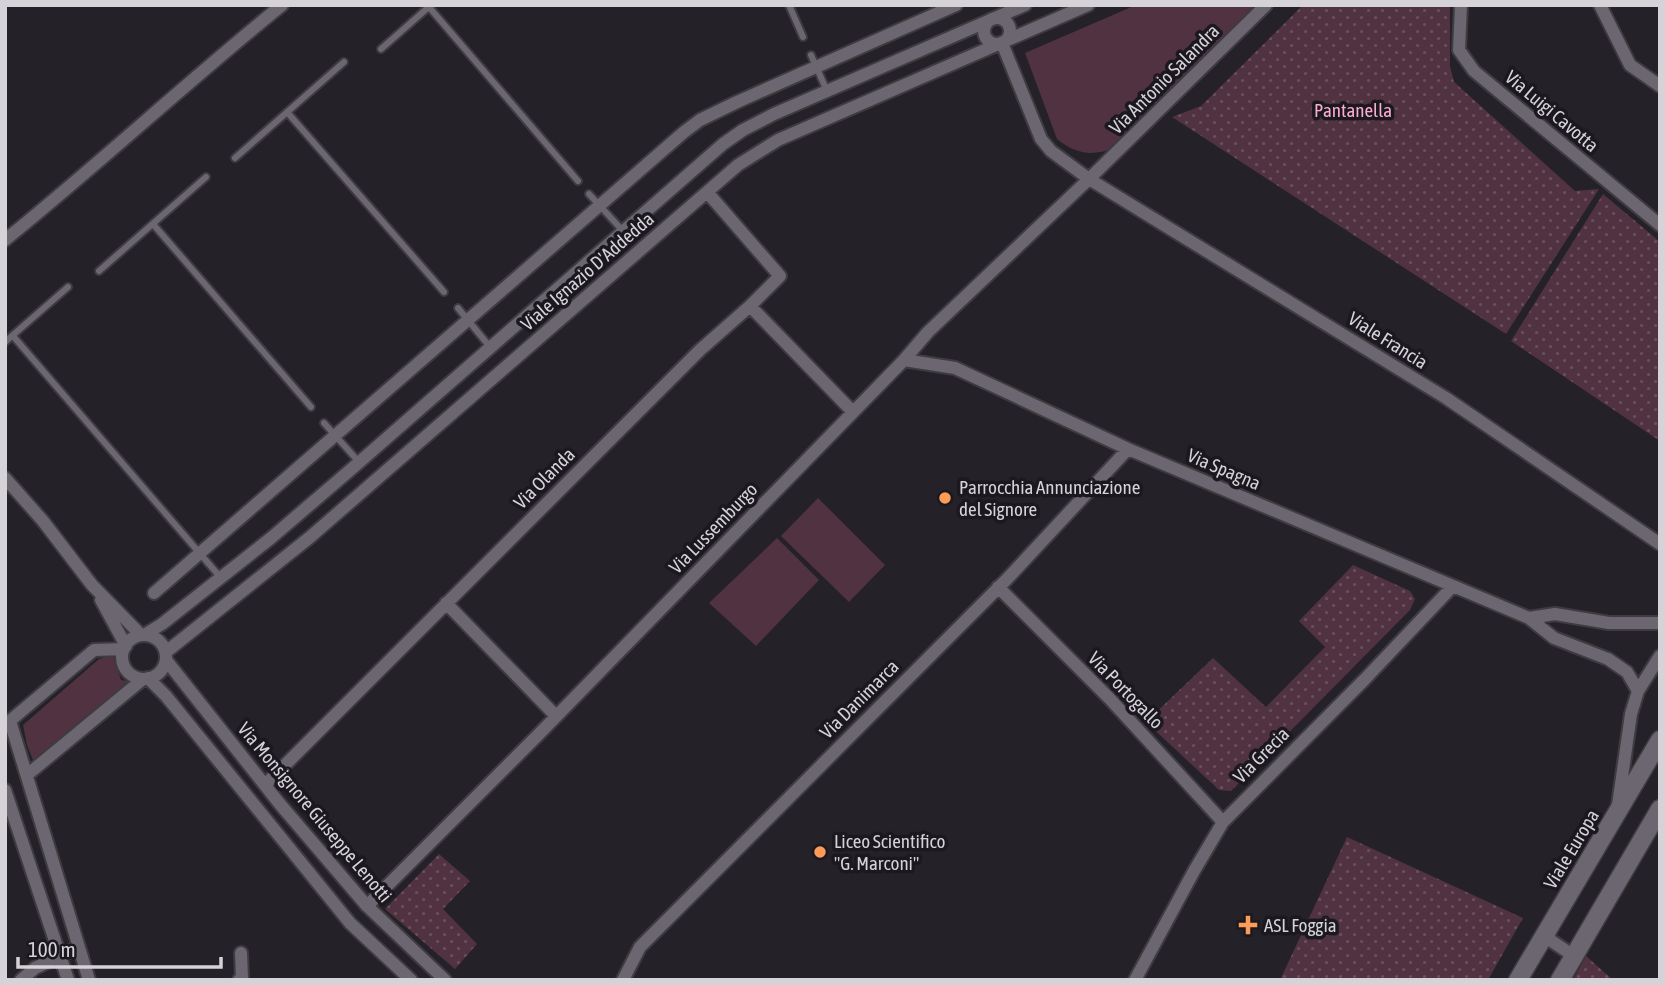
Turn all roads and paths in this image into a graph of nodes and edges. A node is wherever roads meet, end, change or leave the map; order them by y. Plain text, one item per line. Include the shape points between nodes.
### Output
1 (282, 5) edge
2 (789, 5) edge
3 (956, 5) edge
4 (1025, 5) edge
5 (1088, 5) edge
6 (1266, 5) edge
7 (1461, 5) edge
8 (1600, 5) edge
9 (430, 6) edge
10 (991, 20) junction
11 (803, 37) dead end
12 (1002, 43) junction
13 (380, 48) dead end
14 (814, 61) junction
15 (344, 62) dead end
16 (1660, 86) edge
17 (827, 91) junction
18 (287, 112) junction
19 (235, 158) dead end
20 (206, 177) dead end
21 (1090, 179) junction
22 (578, 181) dead end
23 (707, 192) junction
24 (589, 194) dead end
25 (600, 207) junction
26 (153, 224) junction
27 (1660, 225) edge
28 (623, 231) junction
29 (5, 240) edge
30 (599, 251) junction
31 (99, 271) dead end
32 (616, 271) junction
33 (68, 287) dead end
34 (444, 292) dead end
35 (750, 306) junction
36 (458, 308) dead end
37 (468, 319) junction
38 (13, 336) junction
39 (5, 342) edge
40 (490, 347) junction
41 (904, 360) junction
42 (312, 407) dead end
43 (853, 412) junction
44 (324, 423) dead end
45 (390, 435) junction
46 (335, 436) junction
47 (1128, 449) junction
48 (406, 454) junction
49 (359, 462) junction
50 (5, 478) edge
51 (1660, 544) edge
52 (200, 554) junction
53 (221, 578) junction
54 (92, 585) junction
55 (1453, 586) junction
56 (998, 587) junction
57 (154, 593) dead end
58 (446, 603) junction
59 (1529, 618) junction
60 (1660, 624) edge
61 (142, 635) junction
62 (125, 647) junction
63 (166, 656) junction
64 (1660, 656) edge
65 (146, 679) junction
66 (1638, 691) junction
67 (556, 716) junction
68 (8, 723) edge
69 (1660, 740) edge
70 (27, 775) junction
71 (265, 785) junction
72 (5, 790) edge
73 (1660, 809) edge
74 (1617, 813) junction
75 (1223, 822) junction
76 (366, 906) junction
77 (1544, 936) junction
78 (79, 947) junction
79 (241, 953) dead end
80 (61, 955) junction
81 (1574, 956) junction
82 (21, 980) edge
83 (68, 980) edge
84 (89, 980) edge
85 (240, 980) edge
86 (411, 980) edge
87 (445, 980) edge
88 (623, 980) edge
89 (1135, 980) edge
90 (1518, 980) edge
91 (1560, 980) edge

1 - 29 street
2 - 11 lane
3 - 14 street, Viale Ignazio D'Addedda
4 - 10 street, Viale Ignazio D'Addedda
5 - 12 street, Viale Ignazio D'Addedda
6 - 21 street, Via Antonio Salandra
7 - 27 street, Via Luigi Cavotta via 1459,50 1474,71
8 - 16 street via 1630,65
9 - 13 lane
9 - 22 lane
10 - 12 street, Viale Francia via 985,36 993,44
10 - 17 street, Viale Ignazio D'Addedda
12 - 21 street, Viale Francia via 1041,139
12 - 23 street, Viale Ignazio D'Addedda via 778,140
14 - 17 lane
14 - 25 street, Viale Ignazio D'Addedda via 700,120
15 - 18 lane
17 - 28 street, Viale Ignazio D'Addedda via 743,130
18 - 19 lane
18 - 34 lane
20 - 26 lane
21 - 41 street, Via Lussemburgo
21 - 51 street, Viale Francia via 1446,398
23 - 32 street, Viale Ignazio D'Addedda
23 - 35 street, Via Olanda via 780,276
24 - 25 lane, Viale Ignazio D'Addedda
25 - 28 lane, Viale Ignazio D'Addedda
25 - 37 street, Viale Ignazio D'Addedda
26 - 31 lane
26 - 42 lane
28 - 30 street, Viale Ignazio D'Addedda
30 - 32 street
30 - 40 street, Viale Ignazio D'Addedda
32 - 48 street, Viale Ignazio D'Addedda
33 - 38 lane
35 - 43 street
35 - 58 street, Via Olanda via 700,349
36 - 37 lane
37 - 40 lane
37 - 46 street, Viale Ignazio D'Addedda
38 - 39 lane
38 - 52 lane
40 - 45 street, Viale Ignazio D'Addedda
41 - 43 street, Via Lussemburgo
41 - 47 street, Via Spagna via 955,368
43 - 67 street, Via Lussemburgo
44 - 46 lane
45 - 48 street
45 - 49 street, Viale Ignazio D'Addedda
46 - 49 lane
46 - 52 street, Viale Ignazio D'Addedda
47 - 55 street, Via Spagna
47 - 56 street, Via Danimarca
48 - 63 street, Viale Ignazio D'Addedda
49 - 53 street, Viale Ignazio D'Addedda
50 - 54 street
52 - 53 lane
52 - 57 street, Viale Ignazio D'Addedda
53 - 61 street, Viale Ignazio D'Addedda
54 - 61 street
54 - 62 street
55 - 59 street, Via Spagna
55 - 75 street, Via Grecia
56 - 75 street, Via Portogallo
56 - 88 street, Via Danimarca via 656,929 640,947
58 - 67 street
58 - 71 street, Via Olanda
59 - 60 street, Via Spagna via 1555,614 1609,623
59 - 66 street, Via Spagna via 1554,638 1627,671
61 - 62 street
61 - 63 street via 158,640
62 - 65 street via 126,669
62 - 68 street via 94,650
63 - 65 street via 160,672
63 - 71 street, Via Monsignore Giuseppe Lenotti
64 - 66 street
65 - 70 street
65 - 86 street via 166,696 350,923
66 - 74 street
67 - 76 street, Via Lussemburgo
68 - 70 street
69 - 74 street, Viale Europa
70 - 78 street
71 - 76 street, Via Monsignore Giuseppe Lenotti
72 - 80 street
73 - 81 street
74 - 77 street, Viale Europa
75 - 89 street, Via Grecia
76 - 87 street, Via Monsignore Giuseppe Lenotti
77 - 81 street
77 - 90 street, Viale Europa
78 - 80 street
78 - 84 street
79 - 85 street
80 - 82 street
80 - 83 street
81 - 91 street

